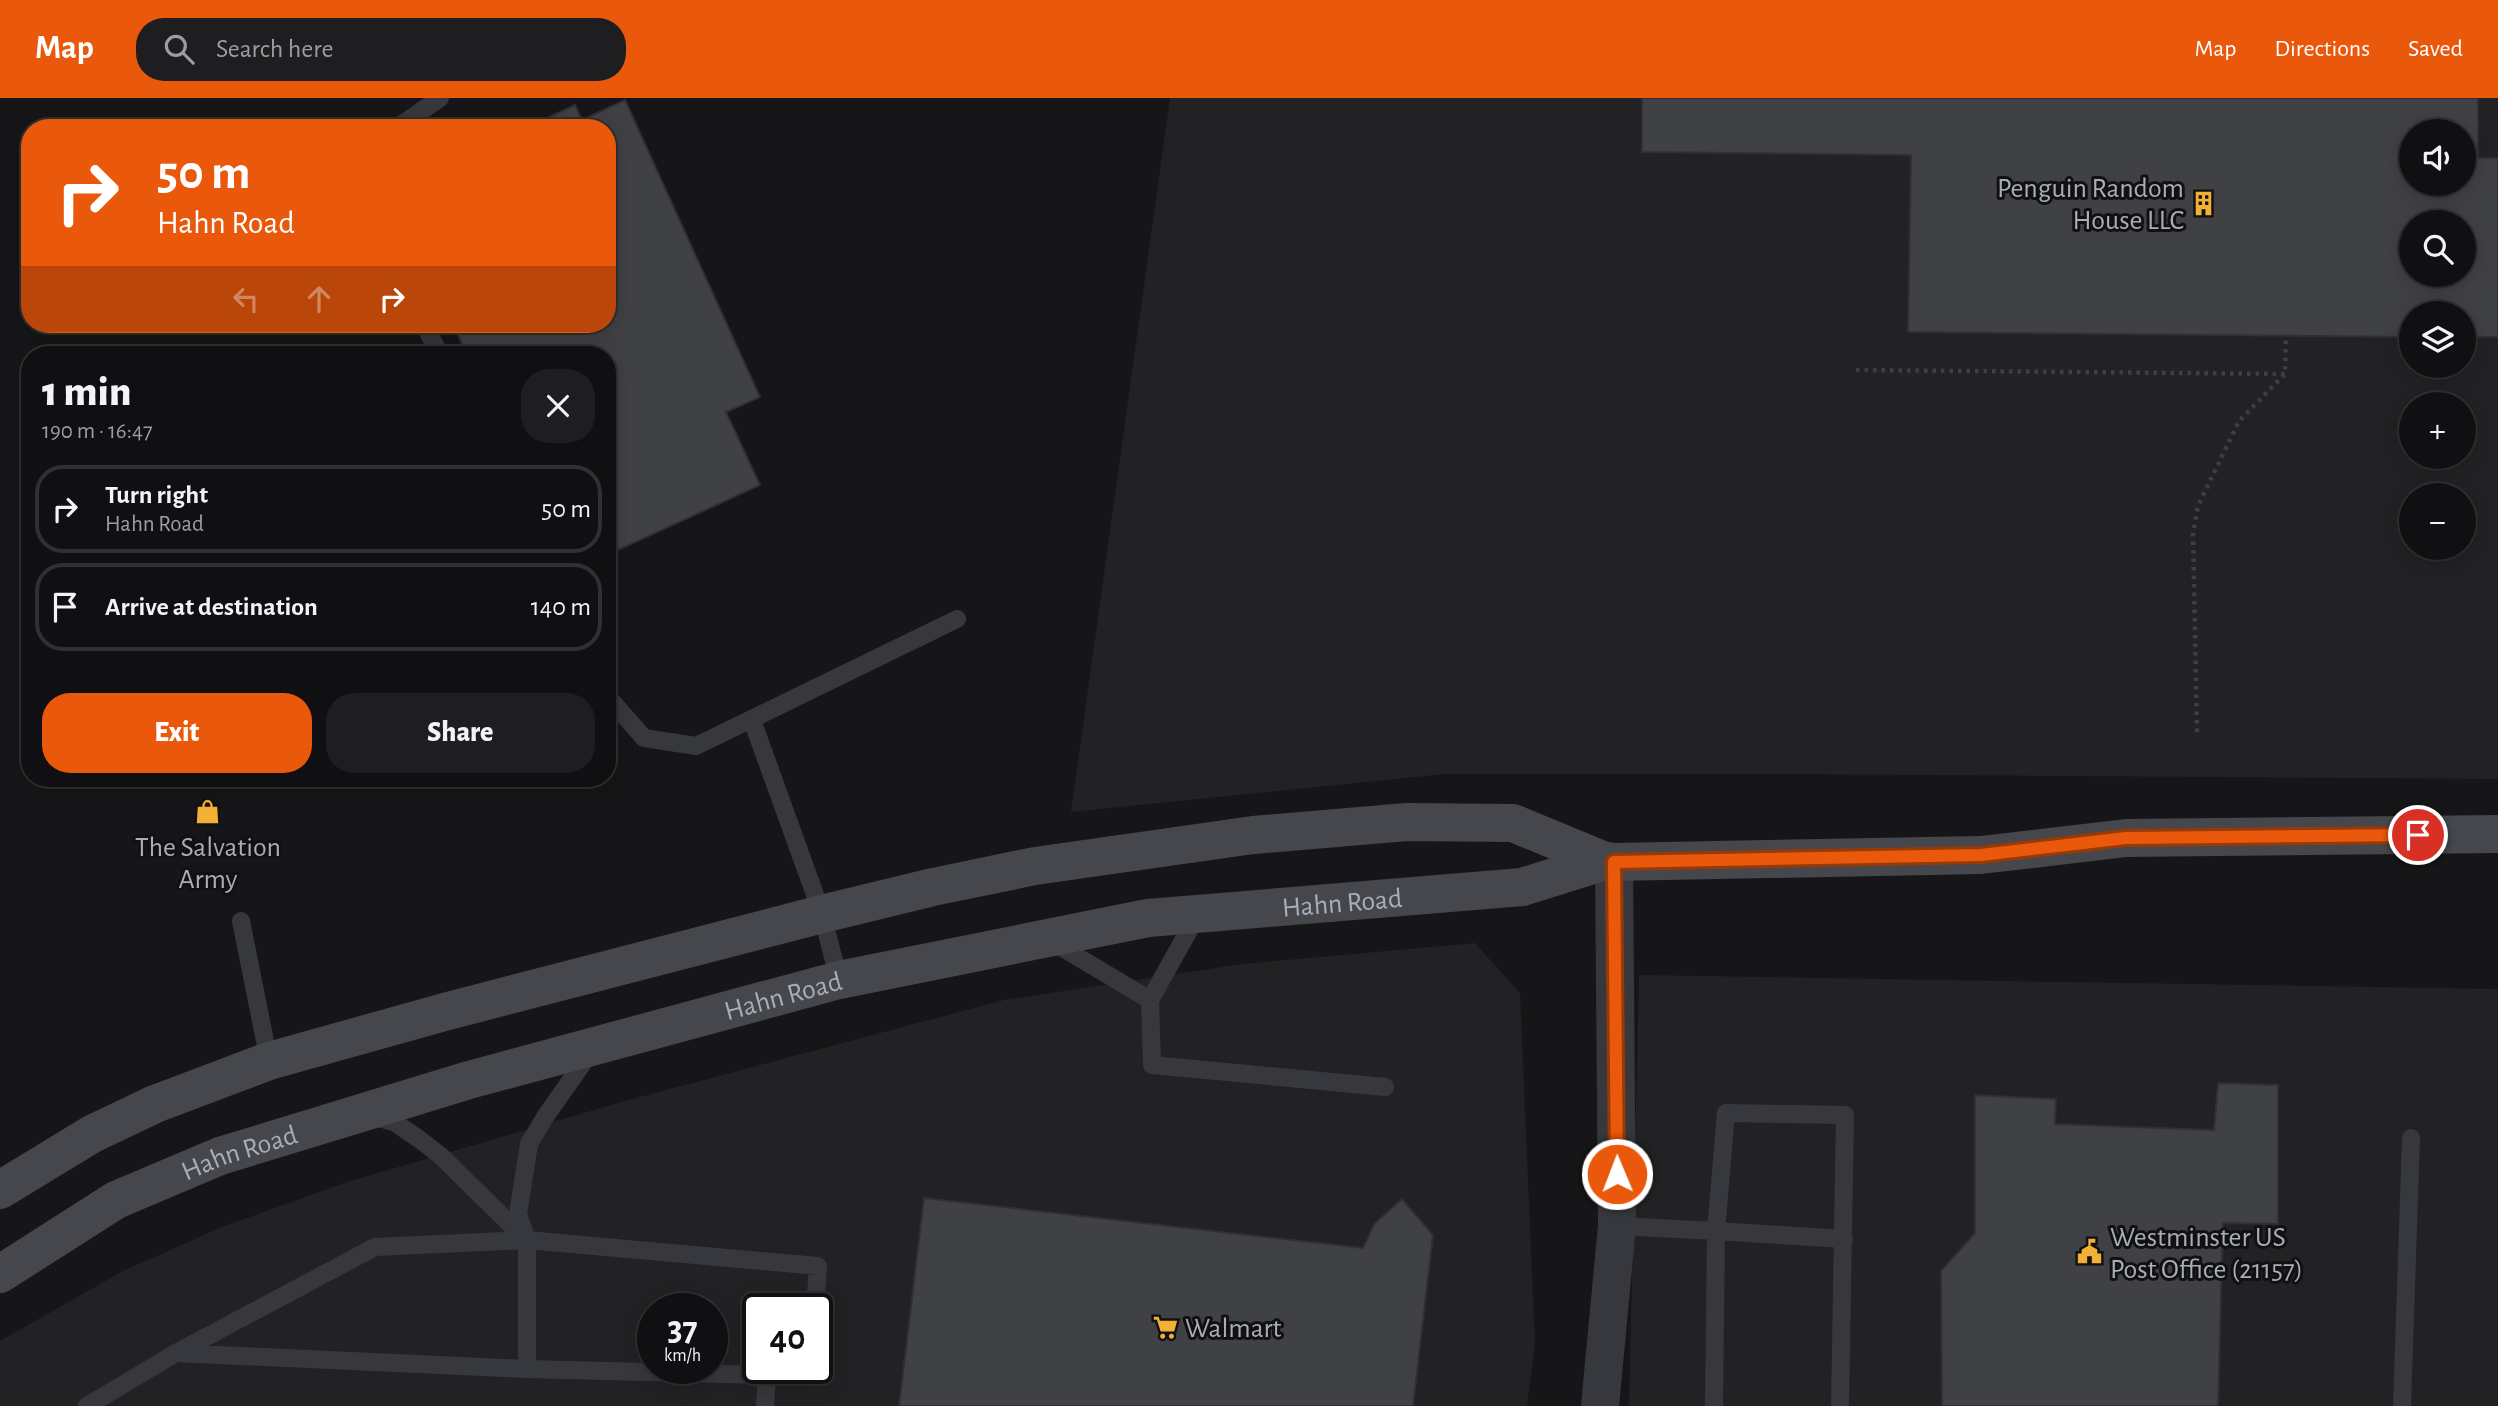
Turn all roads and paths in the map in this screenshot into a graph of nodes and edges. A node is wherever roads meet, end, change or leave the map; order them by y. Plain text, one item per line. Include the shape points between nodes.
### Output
1 (440, 98) edge
2 (410, 119) edge
3 (2287, 336) dead end
4 (1856, 370) dead end
5 (2285, 374) junction
6 (957, 619) dead end
7 (616, 706) edge
8 (752, 720) junction
9 (2197, 732) dead end
10 (2498, 834) edge
11 (1610, 861) junction
12 (1198, 913) junction
13 (822, 914) junction
14 (242, 921) dead end
15 (1048, 939) junction
16 (839, 980) junction
17 (1150, 1000) junction
18 (594, 1048) junction
19 (269, 1061) junction
20 (1385, 1087) dead end
21 (361, 1114) junction
22 (2411, 1138) dead end
23 (0, 1189) edge
24 (1617, 1226) junction
25 (1716, 1231) junction
26 (1844, 1239) junction
27 (527, 1240) junction
28 (0, 1274) edge
29 (816, 1293) edge
30 (176, 1353) junction
31 (527, 1369) junction
32 (742, 1374) edge
33 (766, 1384) edge
34 (87, 1406) edge
35 (765, 1406) edge
36 (1601, 1406) edge
37 (1714, 1406) edge
38 (1840, 1406) edge
39 (2402, 1406) edge

1 - 2 lane
3 - 5 path
4 - 5 path
5 - 9 path via 2239,421 2198,506 2193,533
6 - 8 lane
7 - 8 lane via 644,738 696,746
8 - 13 lane
10 - 11 main road, Hahn Road via 2126,838 1981,855
11 - 12 main road, Hahn Road via 1522,887
11 - 13 main road, Hahn Road via 1513,823 1407,822 1253,835 1035,866
11 - 24 street
12 - 15 main road, Hahn Road via 1148,918
12 - 17 lane
13 - 16 lane
13 - 19 main road, Hahn Road
14 - 19 lane
15 - 16 main road, Hahn Road
15 - 17 lane
16 - 18 main road, Hahn Road
17 - 20 lane via 1152,1065
18 - 21 main road, Hahn Road
18 - 27 lane via 529,1144 518,1214
19 - 23 main road, Hahn Road via 145,1109 80,1140
21 - 27 lane via 394,1122 419,1139
21 - 28 main road, Hahn Road via 220,1156 116,1200
22 - 39 lane
24 - 25 lane
24 - 36 street
25 - 26 lane
25 - 26 lane via 1726,1113 1845,1115
25 - 37 lane
26 - 38 lane
27 - 29 lane via 818,1266
27 - 30 lane via 374,1247
27 - 31 lane
30 - 31 lane
30 - 34 lane
31 - 32 lane
33 - 35 lane

